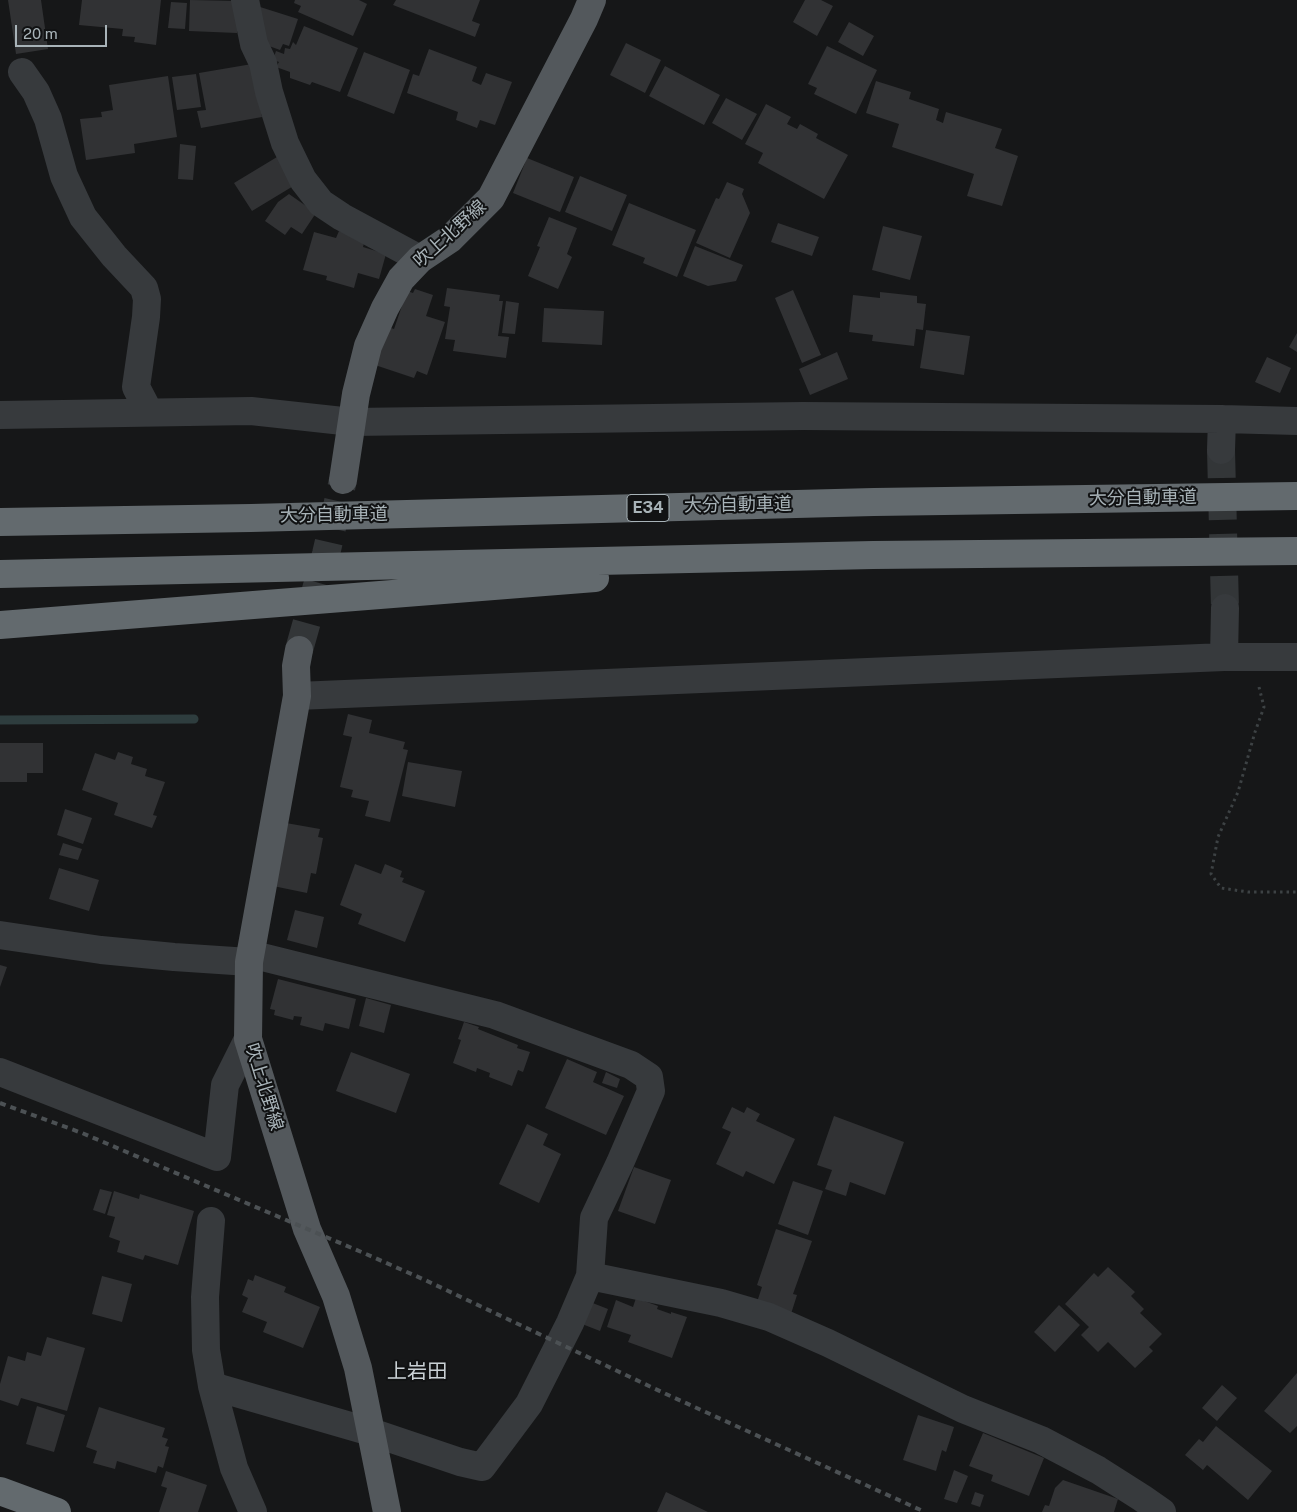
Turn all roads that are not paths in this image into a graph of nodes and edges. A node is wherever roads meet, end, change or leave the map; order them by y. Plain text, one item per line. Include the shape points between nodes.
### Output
1 (245, 0) edge
2 (592, 0) edge
3 (22, 72) dead end
4 (420, 260) junction
5 (149, 412) junction
6 (0, 415) edge
7 (1222, 419) junction
8 (1297, 421) edge
9 (352, 422) junction
10 (1221, 450) tunnel mouth
11 (343, 480) tunnel mouth
12 (1297, 496) edge
13 (0, 522) edge
14 (1297, 551) edge
15 (873, 555) junction
16 (0, 574) edge
17 (1225, 608) tunnel mouth
18 (0, 626) edge
19 (299, 650) tunnel mouth
20 (1297, 657) edge
21 (1224, 658) junction
22 (297, 696) junction
23 (0, 935) edge
24 (250, 958) junction
25 (248, 1039) junction
26 (0, 1072) edge
27 (211, 1221) dead end
28 (590, 1276) junction
29 (212, 1386) junction
30 (371, 1432) junction
31 (0, 1491) edge
32 (57, 1512) edge
33 (253, 1512) edge
34 (387, 1512) edge
35 (1162, 1512) edge

1 - 4 street via 254,44 263,63 285,143 303,180 321,202 342,217
2 - 4 main road, 吹上北野線 via 491,198 450,239
3 - 5 street via 36,92 48,119 64,176 83,217 144,288 146,317 136,387
4 - 9 main road, 吹上北野線 via 401,280 368,346
5 - 6 street
5 - 9 street via 250,411
7 - 8 street
7 - 9 street via 803,416
7 - 10 street
9 - 11 main road, 吹上北野線
12 - 13 highway, 大分自動車道 / E34
14 - 15 highway
15 - 16 highway
15 - 18 highway
17 - 21 street
19 - 22 main road, 吹上北野線
20 - 21 street
21 - 22 street
22 - 24 main road, 吹上北野線
23 - 24 street via 174,957
24 - 25 main road, 吹上北野線
24 - 28 street via 495,1015 630,1065 648,1078 651,1091 594,1218
25 - 26 street via 225,1085 217,1157
25 - 30 main road, 吹上北野線 via 307,1229 336,1296 358,1368
27 - 29 street via 205,1341
28 - 30 street via 529,1404 482,1467
28 - 35 street via 769,1317 963,1408 1041,1440 1098,1470
29 - 30 street
29 - 33 street via 234,1468
30 - 34 main road, 吹上北野線
31 - 32 highway

